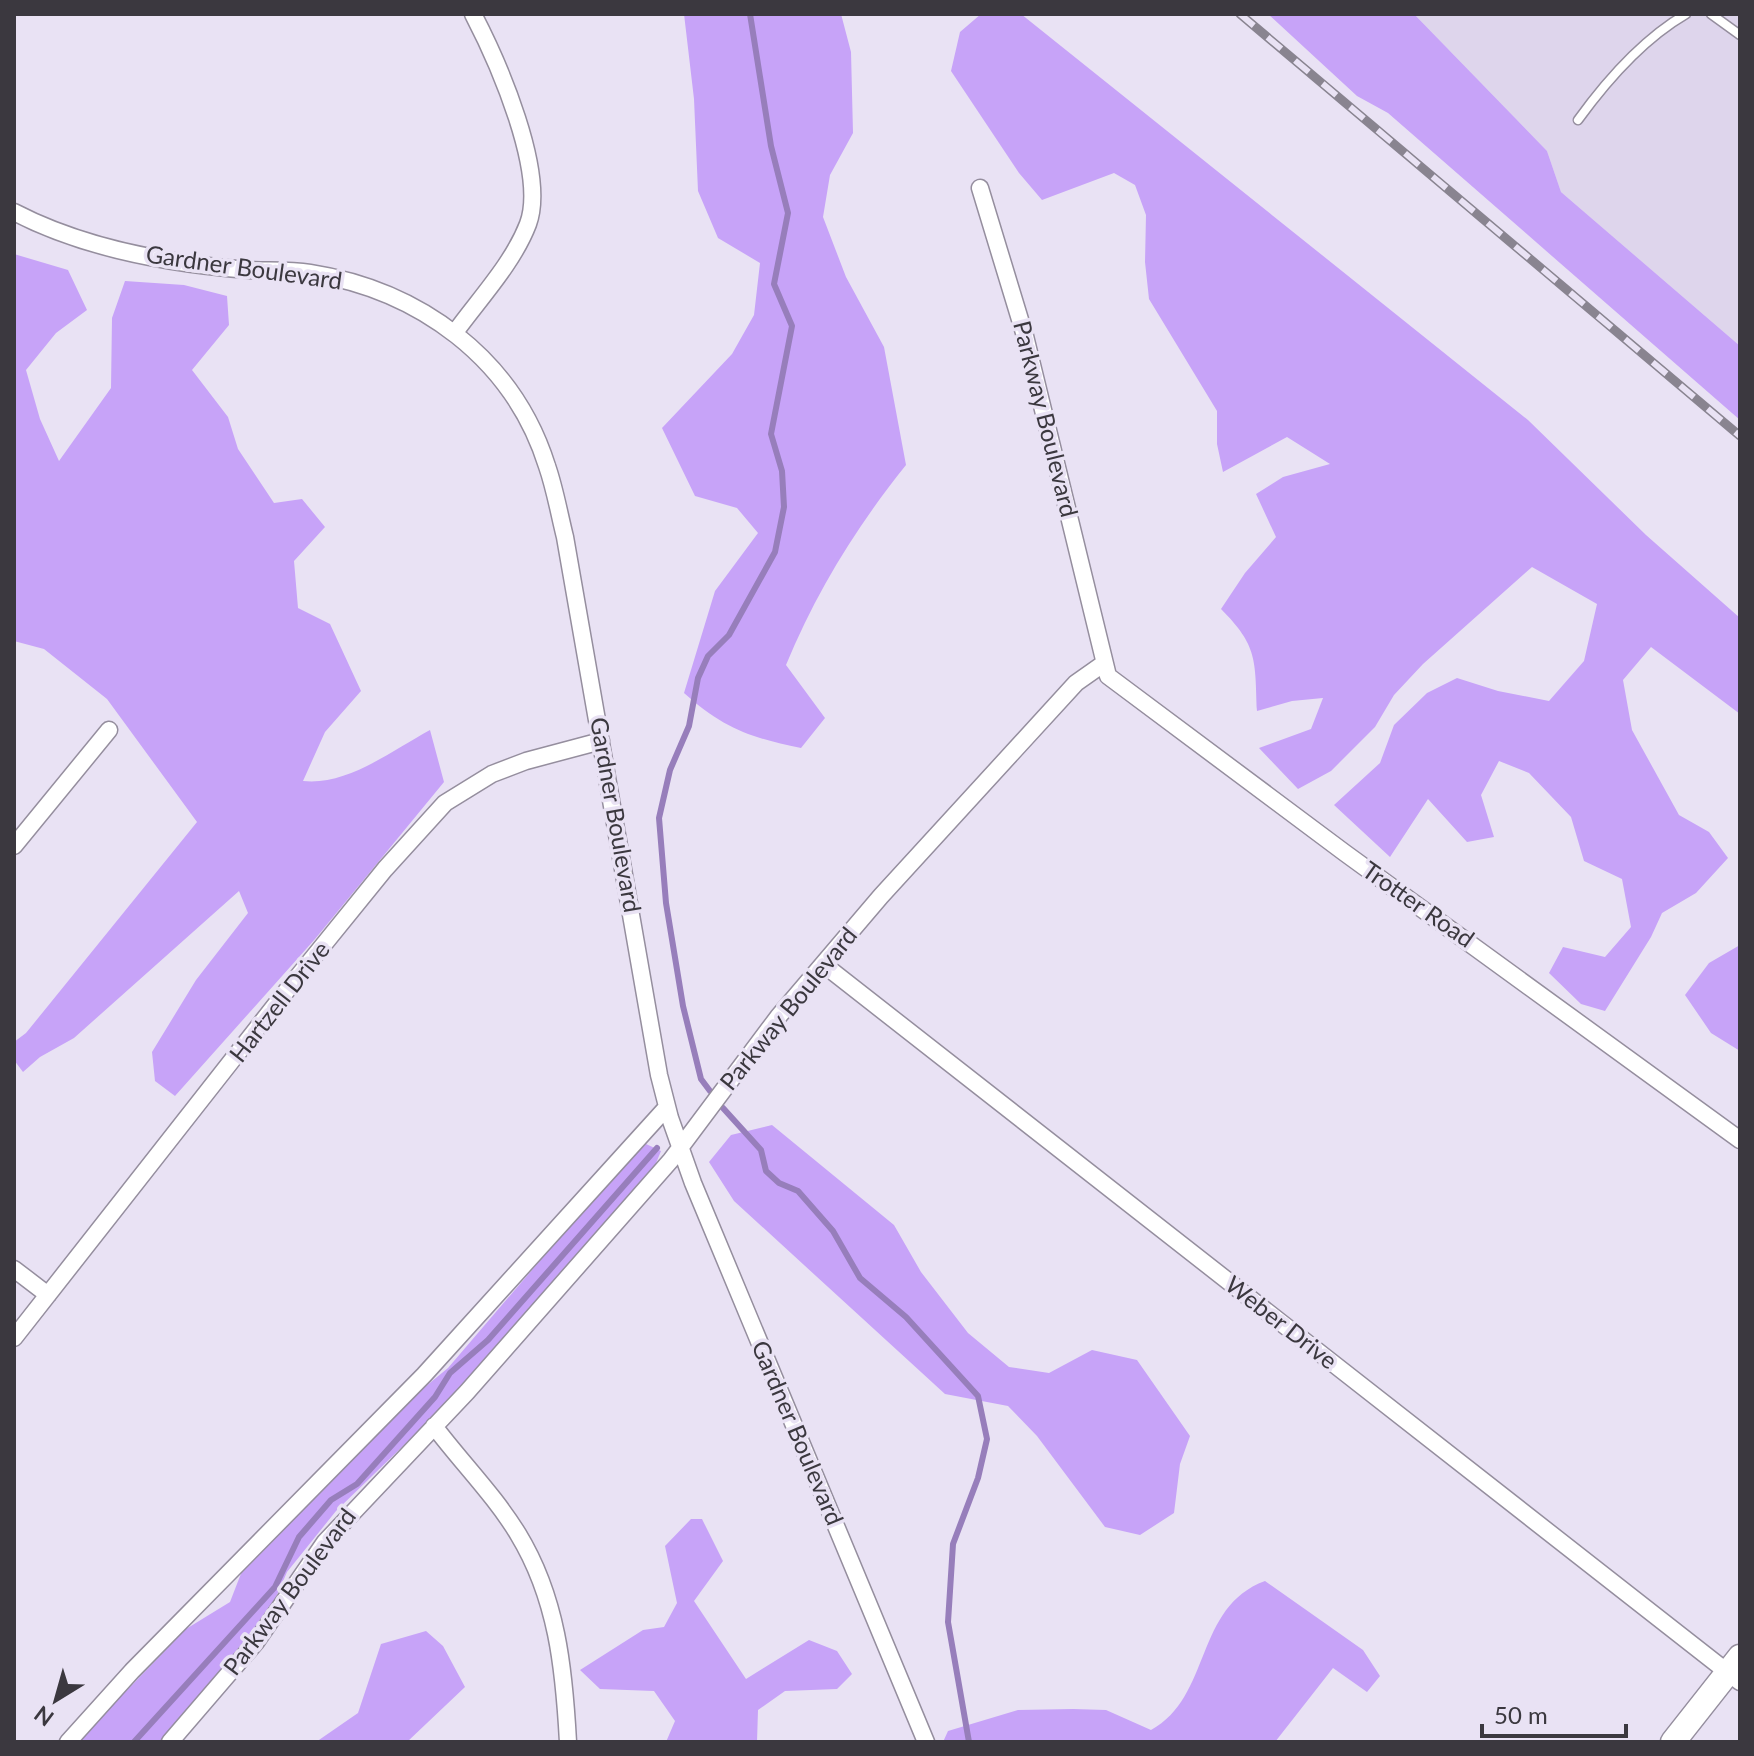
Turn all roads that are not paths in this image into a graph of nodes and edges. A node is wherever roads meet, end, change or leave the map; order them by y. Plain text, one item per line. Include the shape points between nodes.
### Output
1 (473, 14) edge
2 (1686, 14) edge
3 (1711, 14) edge
4 (1740, 35) edge
5 (1578, 120) dead end
6 (980, 188) dead end
7 (14, 212) edge
8 (456, 331) junction
9 (1103, 664) junction
10 (109, 730) dead end
11 (601, 741) junction
12 (14, 846) edge
13 (823, 964) junction
14 (667, 1107) junction
15 (1740, 1140) edge
16 (680, 1147) junction
17 (14, 1269) edge
18 (48, 1295) junction
19 (14, 1338) edge
20 (434, 1426) junction
21 (1736, 1670) edge
22 (68, 1742) edge
23 (170, 1742) edge
24 (568, 1742) edge
25 (926, 1742) edge
26 (1673, 1742) edge

1 - 8 street via 528,153 533,204 523,235
2 - 5 lane via 1659,30
3 - 4 lane
6 - 9 street, Parkway Boulevard via 1029,350
7 - 8 street, Gardner Boulevard via 89,242 169,261 342,280 414,307
8 - 11 street, Gardner Boulevard via 515,401 547,465
9 - 13 street, Parkway Boulevard via 1076,683
9 - 15 street, Trotter Road via 1108,676 1127,691
10 - 12 street
11 - 14 street, Gardner Boulevard
11 - 18 street, Hartzell Drive via 492,774 445,803 324,945
13 - 16 street, Parkway Boulevard
13 - 21 street, Weber Drive
14 - 16 street, Gardner Boulevard
14 - 22 street, Parkway Boulevard via 424,1375
16 - 20 street, Parkway Boulevard
16 - 25 street, Gardner Boulevard
17 - 18 street
18 - 19 street, Hartzell Drive
20 - 23 street, Parkway Boulevard via 325,1542 256,1642
20 - 24 street via 517,1531 543,1585 561,1650
21 - 26 main road

